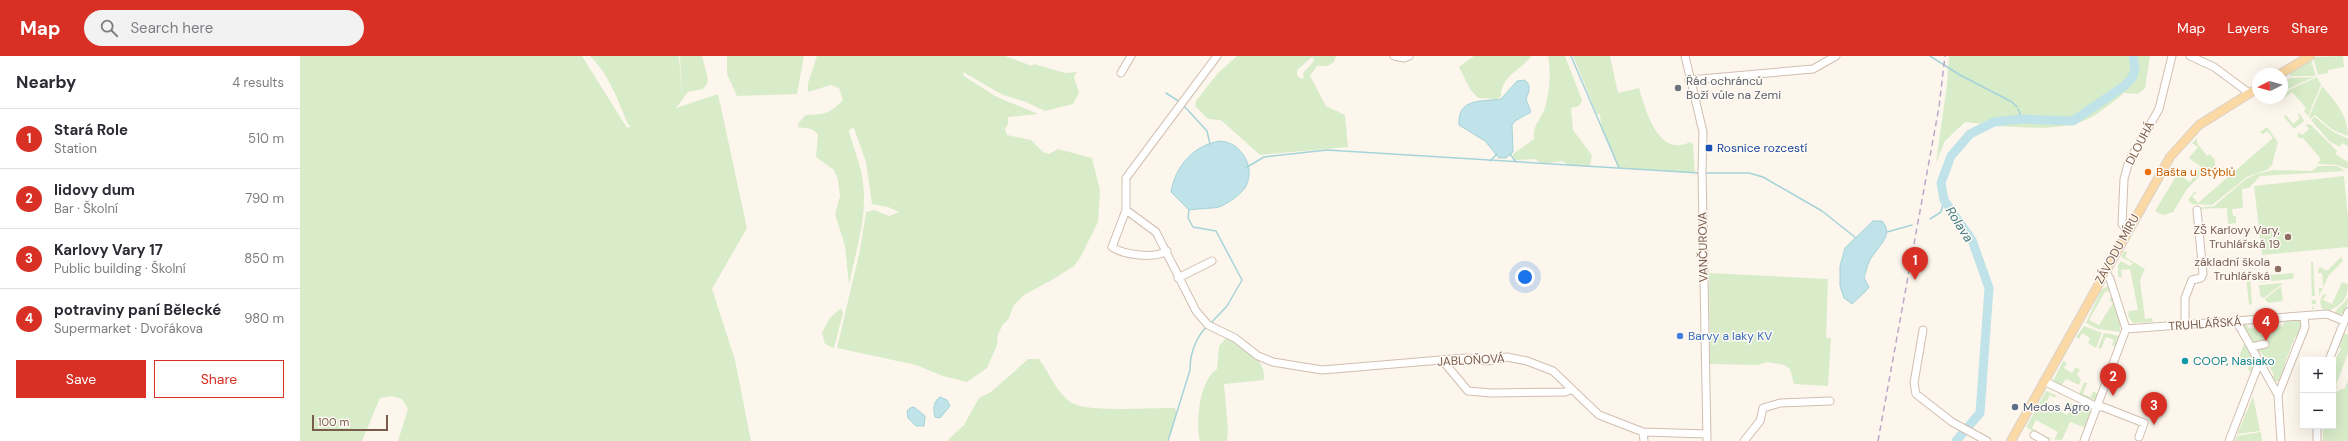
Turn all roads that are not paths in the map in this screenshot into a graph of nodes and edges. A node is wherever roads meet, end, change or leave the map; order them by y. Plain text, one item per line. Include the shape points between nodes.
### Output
1 (1131, 56) edge
2 (1217, 56) edge
3 (1394, 56) edge
4 (1409, 56) edge
5 (1685, 56) edge
6 (1836, 56) edge
7 (2172, 56) edge
8 (2190, 56) edge
9 (2310, 56) edge
10 (2288, 69) edge
11 (1121, 73) dead end
12 (1689, 80) junction
13 (2252, 91) edge
14 (2249, 93) junction
15 (1126, 210) junction
16 (2197, 210) dead end
17 (2127, 231) junction
18 (1167, 252) junction
19 (1211, 260) dead end
20 (2105, 271) junction
21 (1178, 278) junction
22 (2348, 312) edge
23 (2304, 316) junction
24 (2344, 321) junction
25 (2237, 322) junction
26 (2185, 326) junction
27 (2126, 329) junction
28 (1923, 330) dead end
29 (2265, 344) dead end
30 (2251, 347) junction
31 (2330, 357) edge
32 (1443, 361) junction
33 (2259, 363) junction
34 (2044, 381) junction
35 (2284, 382) junction
36 (2272, 384) junction
37 (1570, 390) junction
38 (2278, 395) junction
39 (1830, 401) dead end
40 (2097, 407) junction
41 (2317, 429) edge
42 (1644, 432) junction
43 (2034, 435) dead end
44 (1707, 437) edge
45 (2138, 437) dead end
46 (1644, 441) edge
47 (1744, 441) edge
48 (1987, 441) edge
49 (2011, 441) edge
50 (2045, 441) edge
51 (2084, 441) edge
52 (2229, 441) edge
53 (2281, 441) edge
54 (2317, 441) edge

1 - 11 street
2 - 15 street via 1126,178
3 - 4 street
5 - 12 street, VANČUROVA
6 - 12 street via 1813,69
7 - 17 street, DLOUHÁ via 2159,109 2136,146 2127,167 2122,224
8 - 14 street via 2214,67
9 - 10 main road
12 - 44 street, VANČUROVA via 1704,137 1702,171
13 - 14 main road, ZÁVODU MÍRU
14 - 17 main road, ZÁVODU MÍRU via 2204,122 2184,140 2164,166
15 - 18 street, JABLOŇOVÁ via 1156,232
15 - 18 street via 1112,247 1156,257
16 - 26 street via 2203,274 2201,278 2192,280 2186,294
17 - 20 main road, ZÁVODU MÍRU
18 - 21 street, JABLOŇOVÁ
19 - 21 street
20 - 27 street
20 - 34 main road, ZÁVODU MÍRU
21 - 32 street, JABLOŇOVÁ via 1196,311 1208,325 1235,338 1258,356 1273,362 1322,370
22 - 24 street
23 - 24 street, TRUHLÁŘSKÁ via 2327,314
23 - 25 street, TRUHLÁŘSKÁ
23 - 35 street via 2305,327
24 - 31 street
25 - 26 street, TRUHLÁŘSKÁ
25 - 30 street
26 - 27 street, TRUHLÁŘSKÁ
27 - 40 street
28 - 48 street via 1914,389 1920,398 1952,422
29 - 30 street
30 - 33 street
32 - 37 street, JABLOŇOVÁ via 1465,358 1487,361 1507,357 1527,361 1553,371
32 - 37 street via 1468,391 1491,393
33 - 36 street
33 - 52 street
34 - 40 street
34 - 49 main road, ZÁVODU MÍRU
35 - 36 street
35 - 38 street
36 - 38 street
37 - 42 street, JABLOŇOVÁ via 1599,415
38 - 53 street
39 - 47 street via 1780,403 1763,408 1760,421
40 - 45 street via 2144,423
40 - 51 street
41 - 54 street
42 - 44 street, JABLOŇOVÁ
42 - 46 street
43 - 50 street

